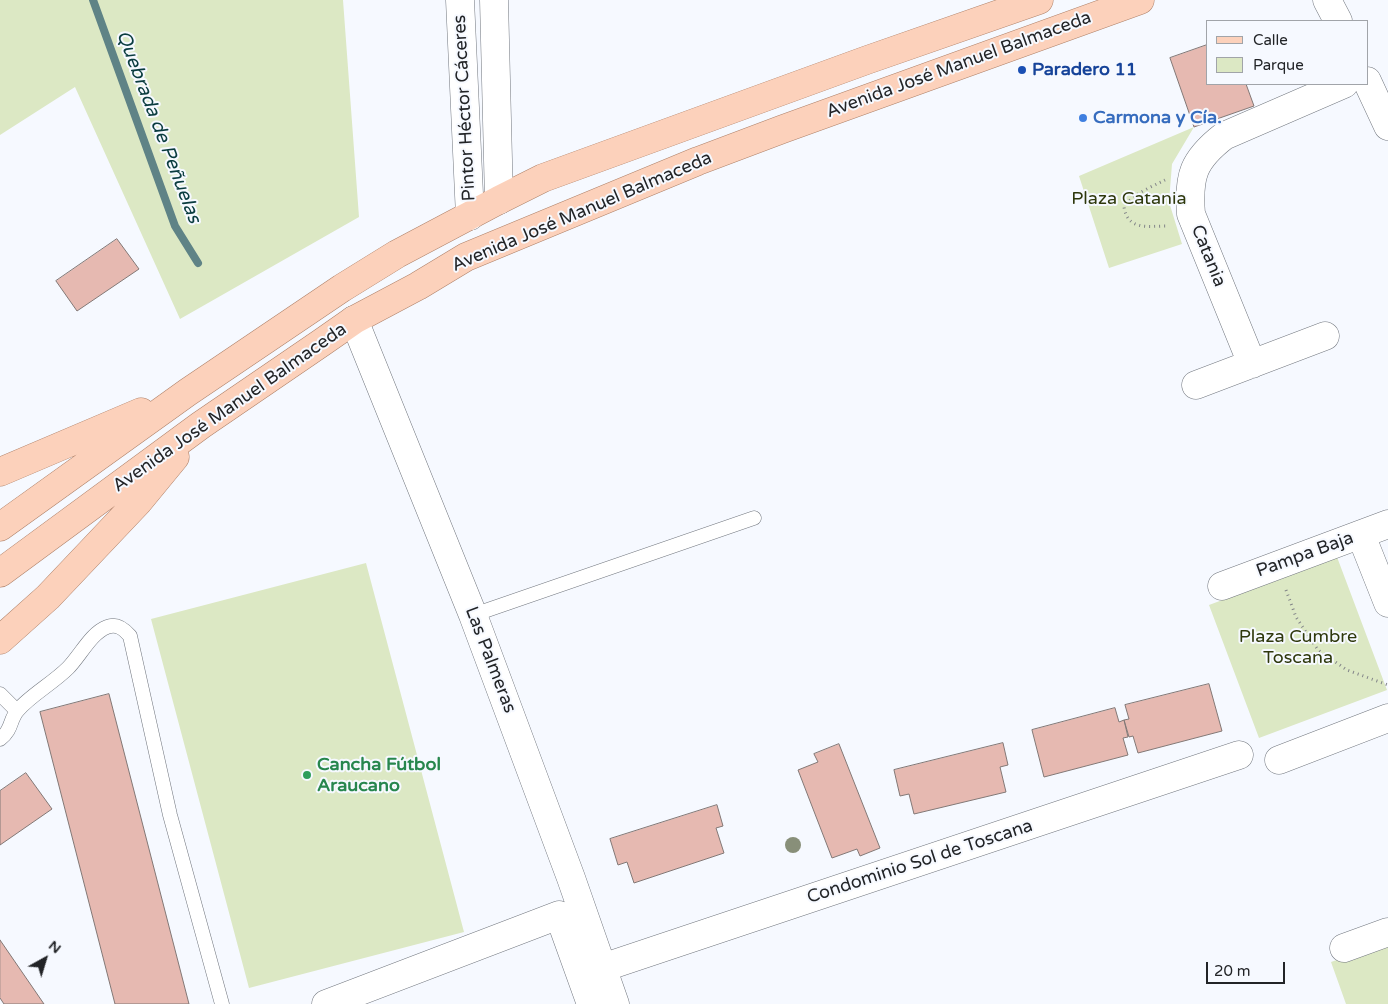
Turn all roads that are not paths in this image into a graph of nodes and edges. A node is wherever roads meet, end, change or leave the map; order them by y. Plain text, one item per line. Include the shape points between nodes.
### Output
1 (460, 0) edge
2 (494, 0) edge
3 (1039, 0) edge
4 (1140, 0) edge
5 (1327, 0) edge
6 (990, 9) edge
7 (1337, 20) edge
8 (1342, 85) edge
9 (1376, 89) edge
10 (1388, 126) edge
11 (499, 200) junction
12 (470, 216) junction
13 (354, 320) junction
14 (1325, 336) dead end
15 (1252, 364) junction
16 (1196, 385) dead end
17 (188, 392) junction
18 (201, 425) junction
19 (0, 472) edge
20 (754, 518) dead end
21 (1388, 524) edge
22 (0, 527) edge
23 (1361, 535) junction
24 (0, 573) edge
25 (1222, 586) dead end
26 (1388, 603) edge
27 (473, 615) junction
28 (0, 640) edge
29 (0, 694) edge
30 (17, 711) junction
31 (1388, 718) edge
32 (0, 739) edge
33 (1239, 755) dead end
34 (1279, 760) dead end
35 (1388, 932) edge
36 (1344, 948) dead end
37 (602, 968) junction
38 (374, 995) edge
39 (222, 1004) edge
40 (326, 1004) edge
41 (590, 1004) edge
42 (615, 1004) edge

1 - 12 street, Pintor Héctor Cáceres
2 - 11 street, Pintor Héctor Cáceres
3 - 6 main road, Avenida José Manuel Balmaceda
4 - 13 main road, Avenida José Manuel Balmaceda via 698,161 466,257
5 - 7 street
6 - 11 main road, Avenida José Manuel Balmaceda via 867,60 543,178
8 - 15 street, Catania via 1224,136 1199,159 1193,174 1192,214
9 - 10 street
11 - 12 main road, Avenida José Manuel Balmaceda
12 - 17 main road, Avenida José Manuel Balmaceda via 397,254 342,288
13 - 18 main road, Avenida José Manuel Balmaceda
13 - 27 street, Las Palmeras
14 - 15 street
15 - 16 street
17 - 19 main road
17 - 22 main road, Avenida José Manuel Balmaceda
18 - 24 main road, Avenida José Manuel Balmaceda
18 - 28 main road via 138,502 48,597
20 - 27 lane
21 - 23 street, Pampa Baja
23 - 25 street, Pampa Baja
23 - 26 street
27 - 37 street, Las Palmeras
29 - 30 lane
30 - 32 lane via 7,733
30 - 39 lane via 68,668 106,627 113,625 126,630 130,636 170,815
31 - 34 street
33 - 37 street, Condominio Sol de Toscana
35 - 36 street
37 - 42 street, Las Palmeras
38 - 40 street
38 - 41 street via 559,915

